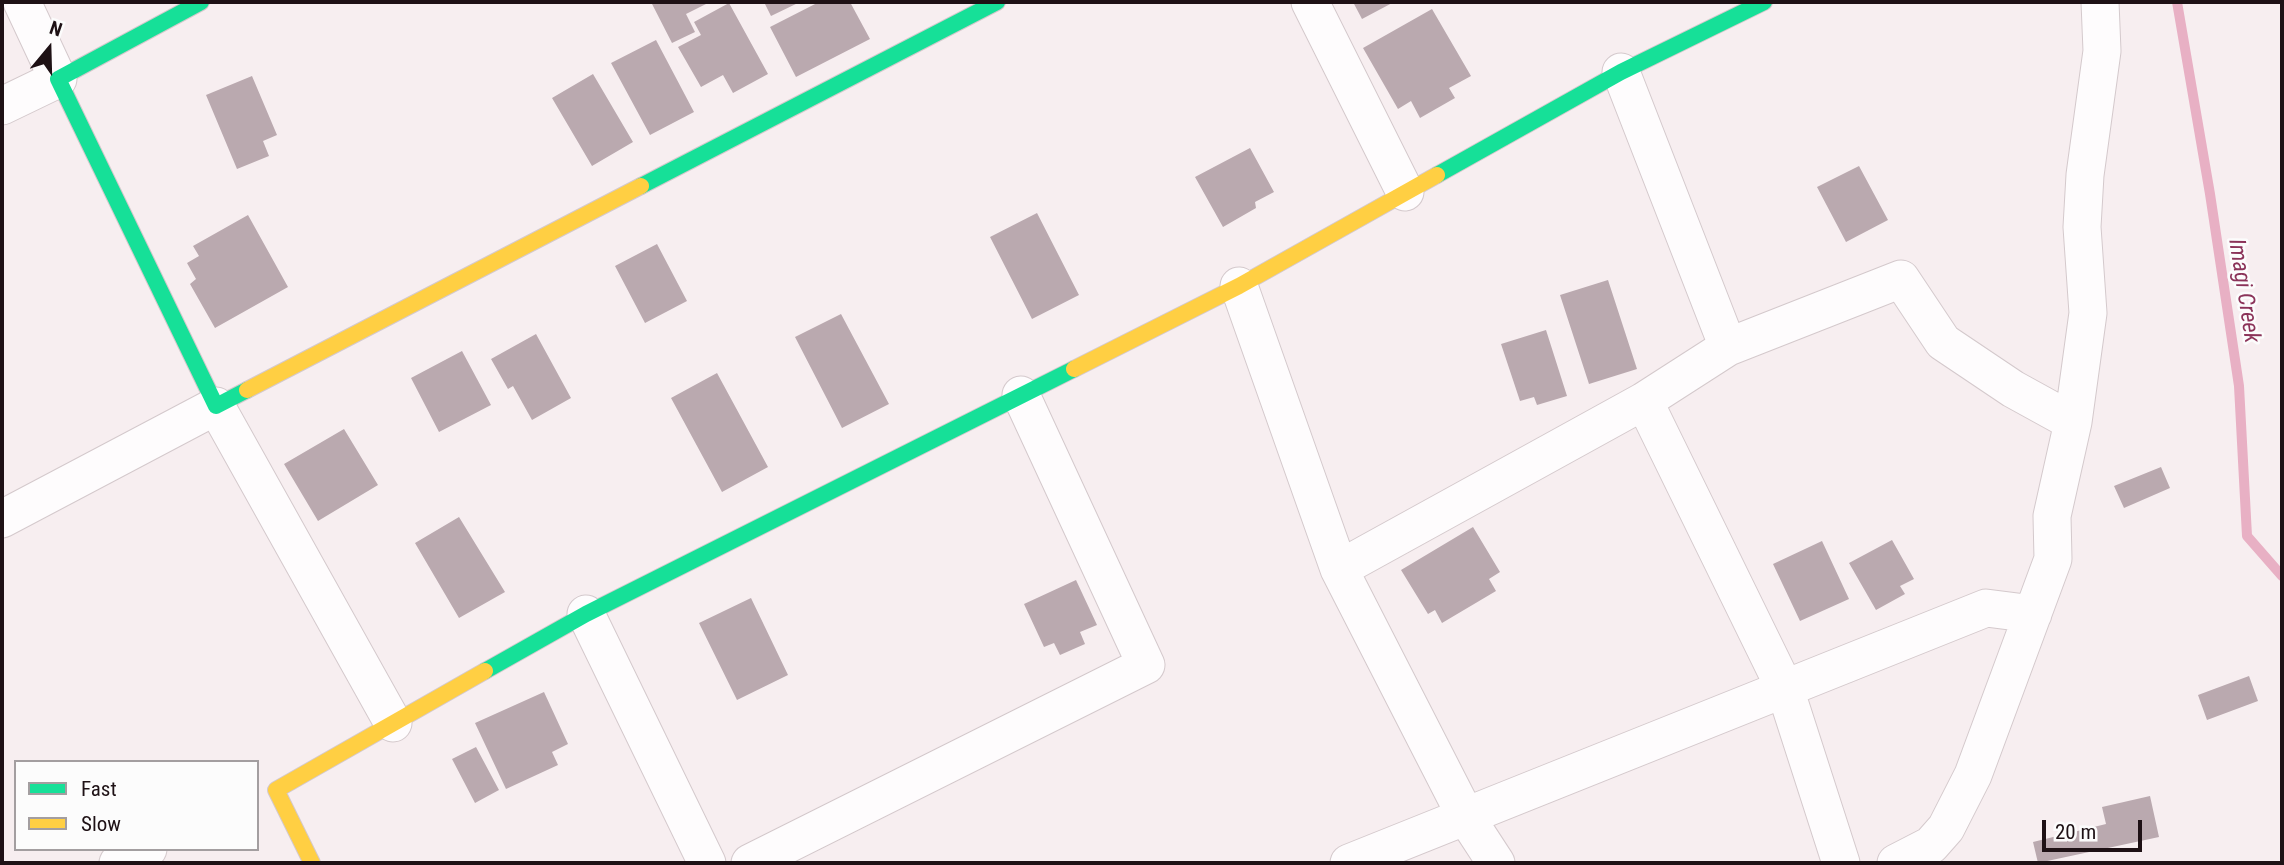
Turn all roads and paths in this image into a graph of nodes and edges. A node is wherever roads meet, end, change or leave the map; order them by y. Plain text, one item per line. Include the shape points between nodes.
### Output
1 (22, 2) edge
2 (201, 2) edge
3 (1311, 2) edge
4 (1764, 2) edge
5 (2100, 2) edge
6 (976, 7) edge
7 (1621, 72) junction
8 (58, 79) junction
9 (2, 106) edge
10 (1405, 192) junction
11 (1238, 286) junction
12 (1728, 347) junction
13 (1021, 395) junction
14 (1644, 401) junction
15 (216, 406) junction
16 (2073, 422) junction
17 (2, 519) edge
18 (1339, 569) junction
19 (586, 614) junction
20 (2033, 614) junction
21 (1785, 689) junction
22 (393, 723) junction
23 (266, 794) edge
24 (1466, 817) junction
25 (144, 851) edge
26 (118, 863) edge
27 (313, 863) edge
28 (707, 863) edge
29 (750, 863) edge
30 (1349, 863) edge
31 (1496, 863) edge
32 (1842, 863) edge
33 (1896, 863) edge

1 - 8 street
2 - 8 street
3 - 10 street
4 - 7 street
5 - 16 street via 2102,51 2082,227 2088,313
6 - 15 street
7 - 10 street
7 - 12 street
8 - 9 street
8 - 15 street
10 - 11 street
11 - 13 street
11 - 18 street
12 - 14 street
12 - 16 street via 1901,279 1943,342 2012,389
13 - 19 street
13 - 29 street via 1146,665
14 - 18 street
14 - 21 street
15 - 17 street
15 - 22 street
16 - 20 street via 2052,516 2053,559
18 - 24 street
19 - 22 street
19 - 28 street
20 - 21 street via 1986,608
20 - 33 street via 1973,775 1946,828 1931,845
21 - 24 street
21 - 32 street
22 - 23 street
23 - 27 street
24 - 30 street
24 - 31 street
25 - 26 street

